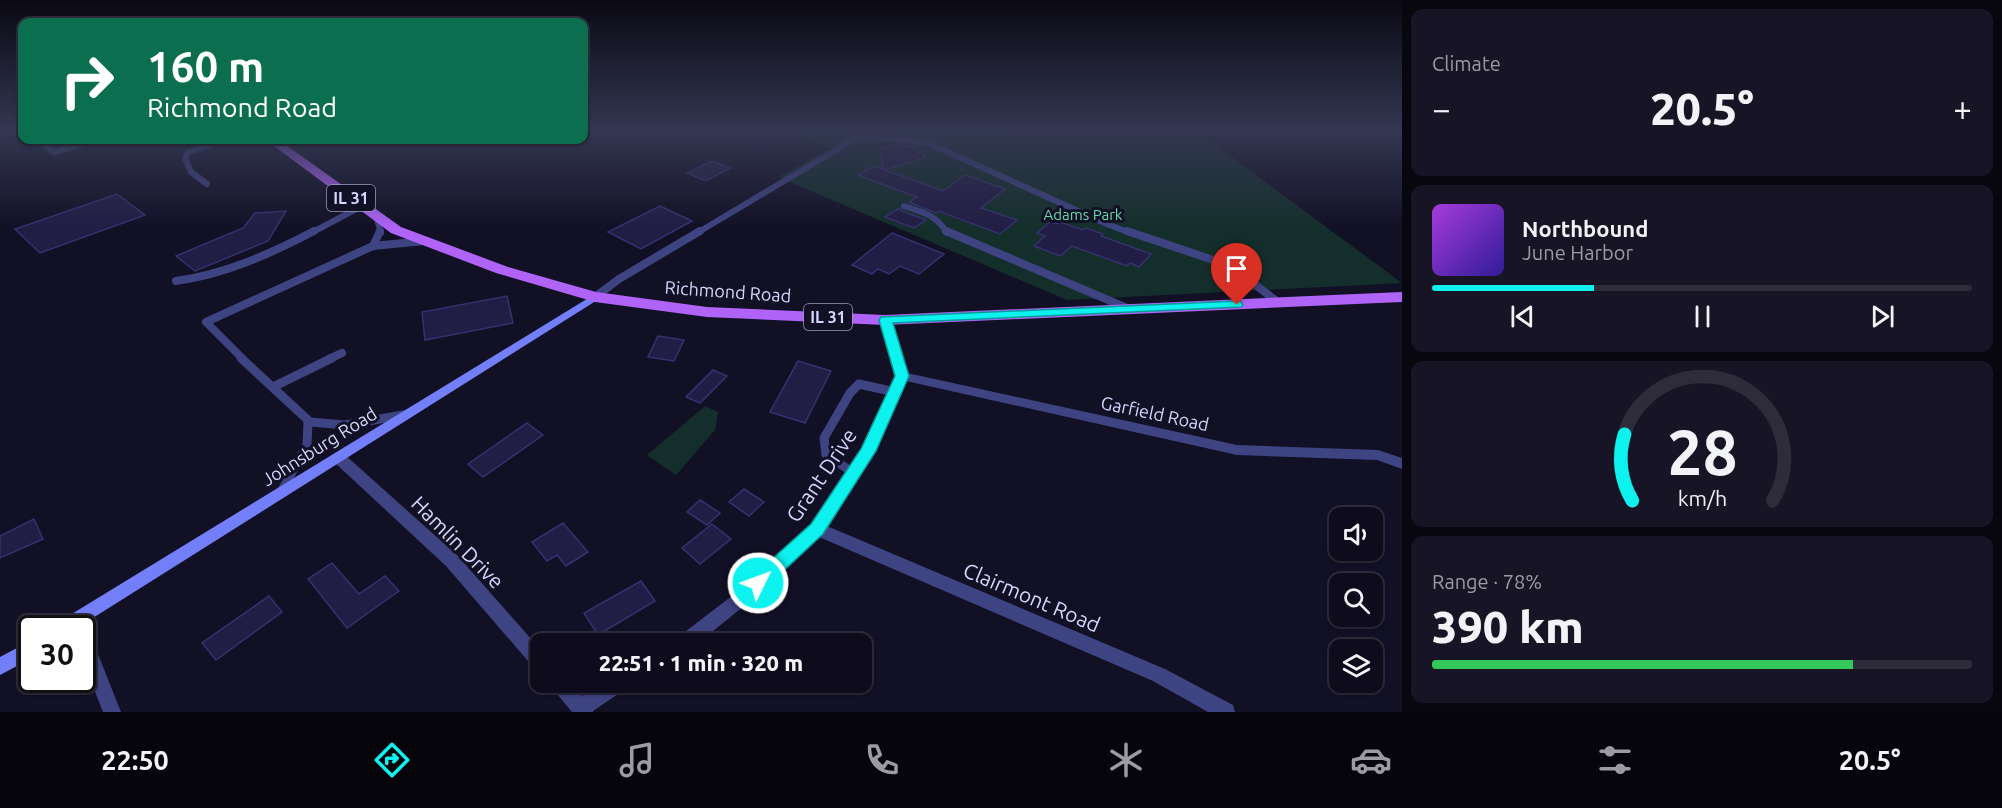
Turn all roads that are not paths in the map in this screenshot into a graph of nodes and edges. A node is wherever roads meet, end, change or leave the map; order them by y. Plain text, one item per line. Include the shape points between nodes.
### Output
1 (187, 163) edge
2 (304, 163) edge
3 (814, 163) edge
4 (974, 163) edge
5 (207, 184) dead end
6 (362, 206) junction
7 (904, 206) dead end
8 (376, 216) junction
9 (425, 241) junction
10 (373, 246) junction
11 (176, 281) dead end
12 (595, 297) junction
13 (1402, 297) edge
14 (1279, 303) junction
15 (1131, 310) junction
16 (885, 320) junction
17 (342, 353) dead end
18 (902, 376) junction
19 (273, 387) junction
20 (895, 392) junction
21 (411, 413) junction
22 (308, 421) junction
23 (339, 458) junction
24 (1402, 464) edge
25 (854, 473) junction
26 (278, 496) junction
27 (817, 529) junction
28 (95, 615) edge
29 (697, 633) edge
30 (530, 651) edge
31 (18, 656) edge
32 (0, 667) edge
33 (96, 676) edge
34 (567, 693) edge
35 (606, 693) edge
36 (582, 710) edge
37 (112, 712) edge
38 (1227, 712) edge

1 - 5 lane via 191,172
2 - 6 main road, Richmond Road / IL 31
3 - 12 lane
4 - 14 lane via 1102,222 1231,266
6 - 8 main road, Richmond Road / IL 31
6 - 11 lane via 249,260
7 - 15 lane via 934,217 947,233
8 - 9 main road, Richmond Road / IL 31 via 396,230
8 - 10 lane via 381,233
9 - 10 lane
9 - 12 main road, Richmond Road / IL 31 via 502,270
10 - 19 lane via 206,322
12 - 16 main road, Richmond Road / IL 31 via 707,312
12 - 21 street, Johnsburg Road
13 - 14 main road, Richmond Road / IL 31
14 - 15 main road, Richmond Road / IL 31
15 - 16 main road, Richmond Road / IL 31
16 - 18 street
17 - 19 lane
18 - 20 street, Grant Drive
18 - 24 street, Garfield Road via 1237,450 1378,455
19 - 22 lane
20 - 25 street, Grant Drive
20 - 25 lane via 859,384 824,438 826,455
21 - 22 lane via 338,426
21 - 23 street, Johnsburg Road
22 - 26 lane via 307,445
23 - 26 street, Johnsburg Road
23 - 30 street, Hamlin Drive via 452,561
25 - 27 street, Grant Drive
26 - 28 street, Johnsburg Road
27 - 29 street, Grant Drive
27 - 38 street, Clairmont Road via 1159,675
31 - 32 street
33 - 37 street
34 - 36 street
35 - 36 street

